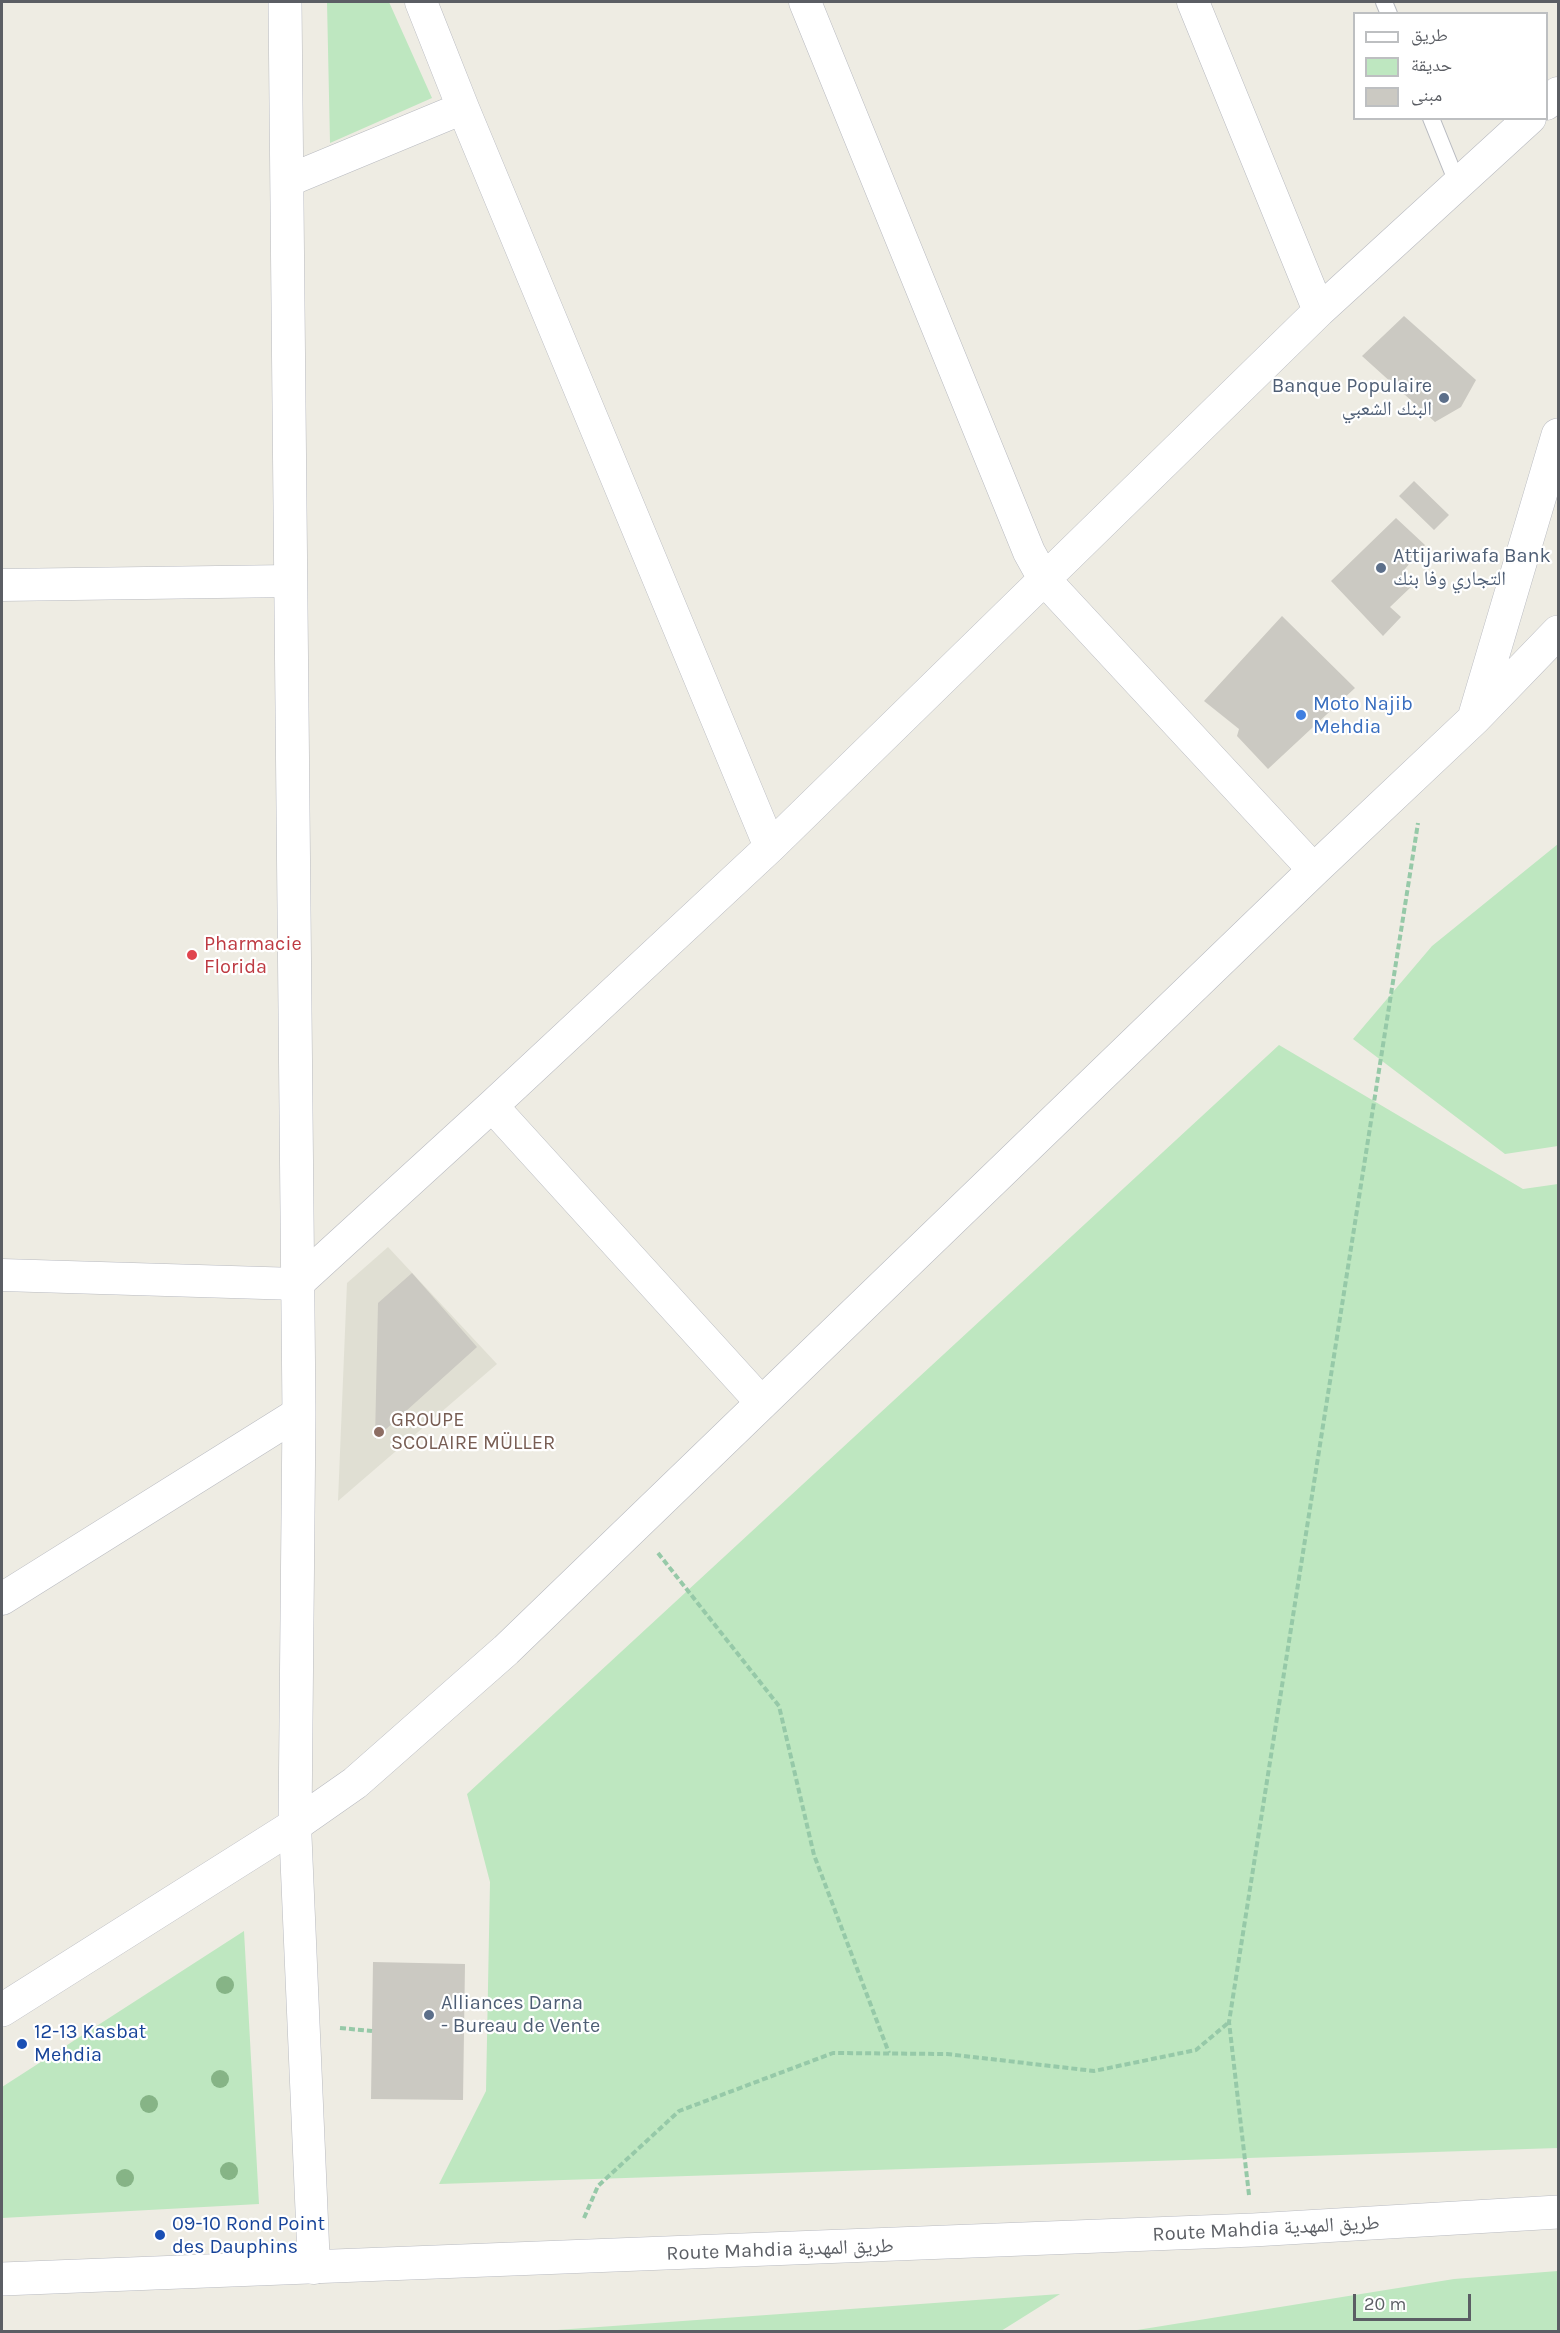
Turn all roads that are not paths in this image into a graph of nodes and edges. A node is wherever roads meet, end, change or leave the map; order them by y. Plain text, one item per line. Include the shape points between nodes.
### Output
1 (285, 2) edge
2 (421, 2) edge
3 (805, 2) edge
4 (1193, 2) edge
5 (463, 108) junction
6 (1432, 120) edge
7 (1528, 120) edge
8 (287, 181) junction
9 (1458, 185) junction
10 (1319, 311) junction
11 (1558, 435) edge
12 (1044, 579) junction
13 (290, 580) junction
14 (2, 585) edge
15 (1558, 632) edge
16 (1474, 719) junction
17 (770, 847) junction
18 (1314, 870) junction
19 (492, 1106) junction
20 (2, 1275) edge
21 (297, 1284) junction
22 (761, 1402) junction
23 (299, 1413) junction
24 (2, 1599) edge
25 (295, 1825) junction
26 (2, 2010) edge
27 (1558, 2212) edge
28 (314, 2268) junction
29 (2, 2279) edge

1 - 8 street
2 - 5 street
3 - 12 street via 1029,552
4 - 10 street
5 - 8 street
5 - 17 street
6 - 9 lane
7 - 9 street
8 - 13 street
9 - 10 street
10 - 12 street
11 - 16 street
12 - 17 street
12 - 18 street
13 - 14 street
13 - 21 street
15 - 16 street
16 - 18 street
17 - 19 street
18 - 22 street
19 - 21 street
19 - 22 street
20 - 21 street
21 - 23 street
22 - 25 street via 506,1650 355,1783
23 - 24 street
23 - 25 street
25 - 26 street
25 - 28 street
27 - 28 street, Route Mahdia طريق المهدية via 1253,2230
28 - 29 street, Route Mahdia طريق المهدية

